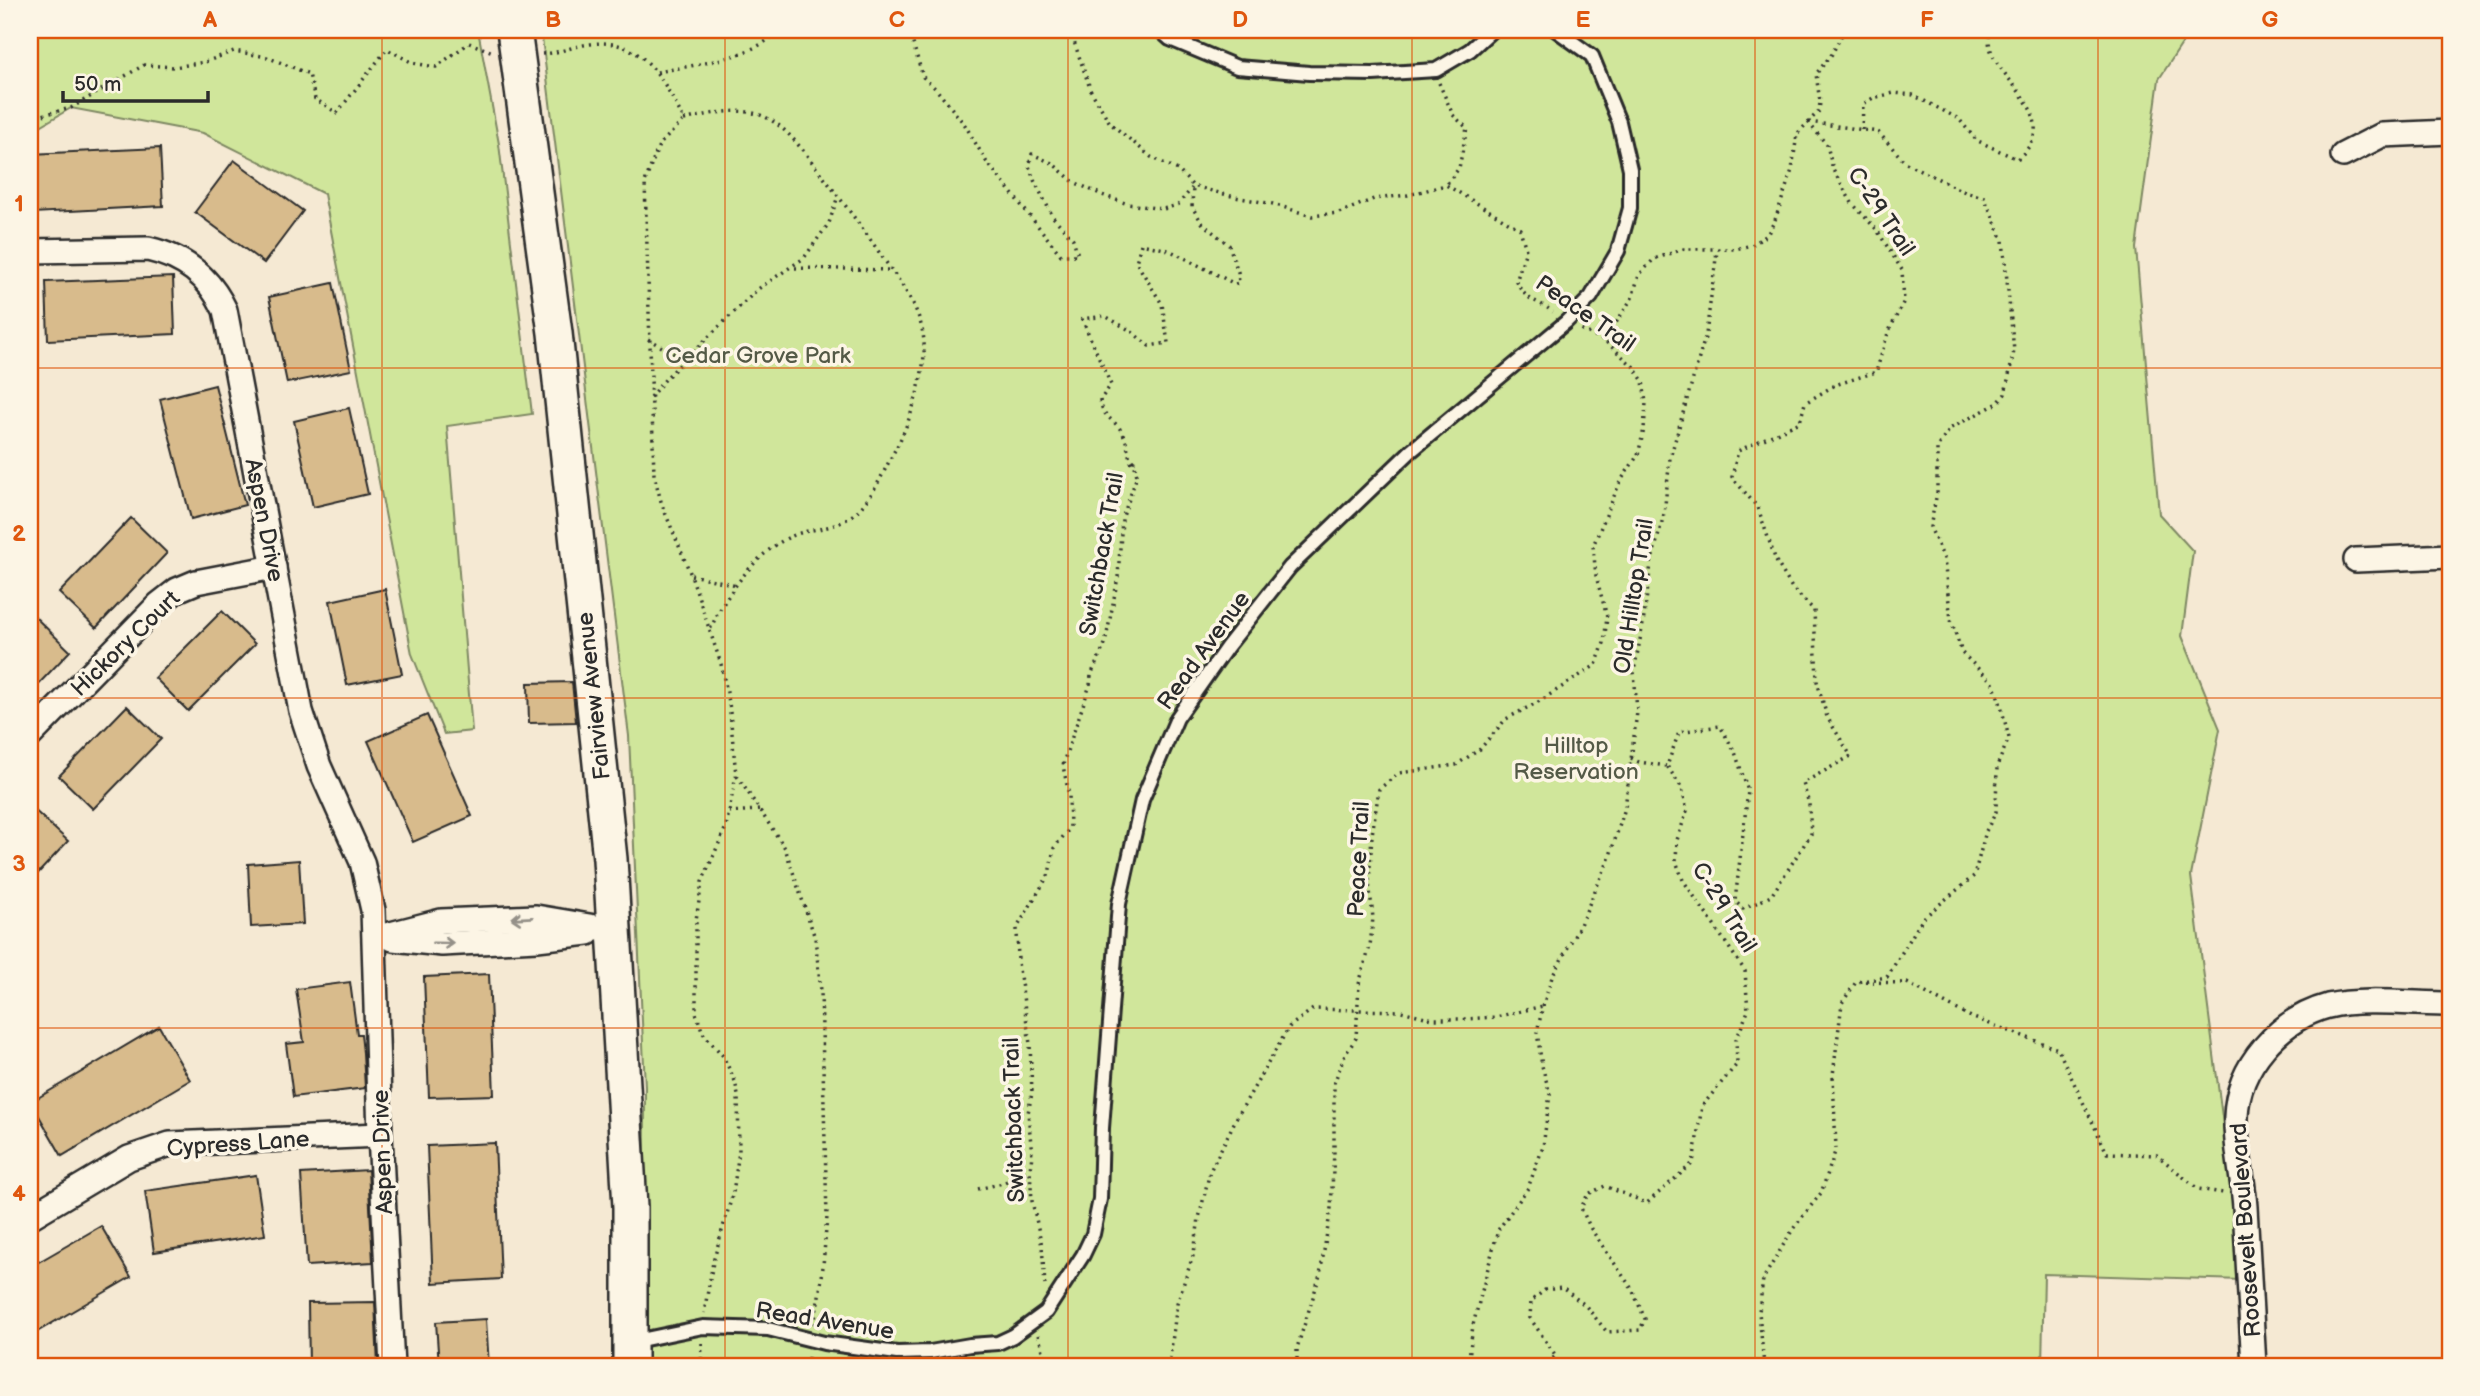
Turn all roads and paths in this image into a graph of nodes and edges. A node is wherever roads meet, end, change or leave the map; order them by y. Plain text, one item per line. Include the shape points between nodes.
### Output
1 (778, 30) edge
2 (909, 30) edge
3 (1070, 30) edge
4 (1160, 30) edge
5 (1492, 30) edge
6 (1556, 30) edge
7 (1844, 30) edge
8 (1991, 30) edge
9 (516, 42) edge
10 (468, 43) dead end
11 (1436, 70) junction
12 (657, 72) junction
13 (30, 118) edge
14 (684, 120) junction
15 (1808, 122) junction
16 (1862, 130) junction
17 (2450, 132) edge
18 (2343, 155) dead end
19 (1446, 185) junction
20 (1193, 186) junction
21 (838, 196) junction
22 (30, 251) edge
23 (1717, 251) junction
24 (793, 268) junction
25 (891, 270) junction
26 (1566, 322) junction
27 (648, 339) junction
28 (1605, 341) junction
29 (685, 360) junction
30 (650, 397) junction
31 (2450, 556) edge
32 (2356, 560) dead end
33 (274, 567) junction
34 (691, 575) junction
35 (737, 585) junction
36 (710, 631) junction
37 (30, 736) edge
38 (1631, 758) junction
39 (1667, 766) junction
40 (736, 775) junction
41 (760, 810) junction
42 (729, 812) junction
43 (613, 930) junction
44 (375, 938) junction
45 (1856, 982) junction
46 (2450, 1004) edge
47 (1543, 1006) junction
48 (1358, 1009) junction
49 (380, 1135) junction
50 (1030, 1170) junction
51 (978, 1189) dead end
52 (2244, 1194) junction
53 (30, 1217) edge
54 (1046, 1312) junction
55 (704, 1316) dead end
56 (1031, 1324) junction
57 (814, 1327) dead end
58 (702, 1340) dead end
59 (810, 1351) dead end
60 (630, 1354) edge
61 (392, 1366) edge
62 (701, 1366) edge
63 (807, 1366) edge
64 (1048, 1366) edge
65 (1168, 1366) edge
66 (1297, 1366) edge
67 (1468, 1366) edge
68 (1541, 1366) edge
69 (1764, 1366) edge
70 (2254, 1366) edge

1 - 12 path via 772,39 718,61
2 - 20 path via 923,76 1061,255 1078,255 1073,239 1053,217 1034,180 1029,166 1032,154 1052,163 1074,182 1128,204 1163,209 1178,205
3 - 20 path via 1091,91 1110,123 1151,157 1178,170
4 - 11 lane via 1170,39 1237,67 1360,74
5 - 11 lane
6 - 26 lane, Read Avenue via 1592,56 1619,122 1630,169 1630,208 1618,251 1591,297
7 - 15 path via 1816,74 1819,111
8 - 16 path via 1995,61 2033,111 2035,134 2017,159 1976,140 1959,119 1913,95 1894,93 1863,104
9 - 12 path via 559,53 601,43 628,49
9 - 43 main road, Fairview Avenue via 555,333 610,859
10 - 13 path via 436,68 413,63 387,49 337,113 315,99 309,74 267,57 234,51 205,62 144,65 71,108
11 - 19 path via 1453,115 1467,128 1459,168
12 - 14 path
14 - 21 path via 733,110 769,118 791,134
14 - 27 path via 659,145 645,182
15 - 16 path
15 - 23 path via 1797,134 1792,170 1767,235 1752,245
15 - 39 path, C-29 Trail via 1827,145 1833,170 1852,203 1877,230 1902,270 1904,301 1876,372 1835,385 1805,402 1800,422 1738,451 1732,477 1758,508 1776,561 1792,588 1814,610 1817,681 1827,717 1851,756 1803,783 1810,804 1811,834 1771,896 1743,909 1735,901 1748,791 1735,752 1720,726 1679,732
16 - 45 path via 1878,132 1906,163 1984,197 2003,240 2014,351 2005,394 1951,428 1937,447 1937,493 1930,527 1944,559 1951,620 1962,653 1993,683 2009,738 1997,766 1996,812 1974,876 1923,918 1887,977
17 - 18 street via 2382,135
19 - 20 path via 1374,199 1339,214 1312,216
19 - 26 path, Peace Trail via 1520,229 1526,250 1517,282 1525,296
20 - 50 path, Switchback Trail via 1192,207 1203,224 1230,245 1239,283 1169,250 1141,244 1136,262 1162,304 1168,343 1149,346 1105,316 1082,319 1111,385 1100,400 1102,411 1122,432 1137,476 1122,519 1118,577 1105,644 1063,760 1070,828 1054,848 1049,874 1017,928 1030,1044
21 - 24 path via 822,236
21 - 25 path
22 - 33 street, Aspen Drive via 148,249 187,264 209,283 225,310
23 - 28 path via 1684,250 1654,258 1639,275 1632,298
23 - 38 path, Old Hilltop Trail via 1706,334 1670,458 1664,514 1651,564 1634,671 1637,712
24 - 25 path
24 - 29 path via 758,289
25 - 35 path via 915,306 925,348 922,377 902,438 857,512 837,524 782,541
26 - 28 path, Peace Trail
26 - 54 lane, Read Avenue via 1412,451 1290,567 1177,718 1142,800 1119,904 1100,1199 1093,1234
27 - 29 path
27 - 30 path
28 - 48 path, Peace Trail via 1643,381 1646,403 1638,455 1620,482 1593,546 1607,617 1596,665 1506,719 1480,749 1456,765 1399,773 1379,789 1369,882 1373,918
29 - 30 path
30 - 34 path via 657,488
31 - 32 street
33 - 37 street, Hickory Court via 177,590
33 - 44 street, Aspen Drive via 301,711 319,766 362,862
34 - 35 path
34 - 36 path
35 - 36 path
36 - 40 path via 729,702
38 - 39 path
38 - 47 path, Old Hilltop Trail via 1625,808 1609,859 1552,977
39 - 68 path, C-29 Trail via 1682,788 1687,811 1677,840 1682,880 1745,971 1748,1011 1736,1041 1737,1064 1702,1106 1693,1163 1647,1203 1605,1186 1588,1194 1581,1208 1632,1289 1645,1319 1640,1330 1607,1332 1585,1305 1562,1288 1545,1290 1531,1301 1530,1318 1556,1356
40 - 41 path
40 - 42 path
41 - 42 path
41 - 57 path via 785,849 815,938 821,991 827,1217
42 - 55 path via 702,882 696,920 696,1013 703,1032 723,1056 738,1095 739,1151 733,1193 713,1262
43 - 44 street via 442,944
43 - 60 main road, Fairview Avenue via 630,1207
44 - 49 street, Aspen Drive
45 - 52 path via 1907,983 1971,1017 2058,1049 2106,1153 2157,1155 2198,1189
45 - 69 path via 1842,1003 1833,1075 1836,1149 1821,1193 1763,1279 1759,1312
46 - 52 street, Roosevelt Boulevard via 2345,1003 2309,1013 2278,1033 2255,1059 2238,1102
47 - 48 path via 1465,1019
47 - 67 path, Old Hilltop Trail via 1537,1032 1550,1094 1544,1147 1528,1188 1498,1230 1473,1325
48 - 65 path via 1313,1009 1289,1027 1237,1117 1210,1171 1194,1253 1177,1303
48 - 66 path, Peace Trail via 1356,1038 1334,1083 1331,1208 1320,1275 1297,1348
49 - 53 street, Cypress Lane via 170,1144 129,1158
49 - 61 street, Aspen Drive
50 - 51 path
50 - 54 path, Switchback Trail
52 - 70 street, Roosevelt Boulevard
54 - 56 lane, Read Avenue
56 - 60 lane, Read Avenue via 998,1343 897,1353 824,1343 768,1329 703,1327
56 - 64 path
58 - 62 path
59 - 63 path

